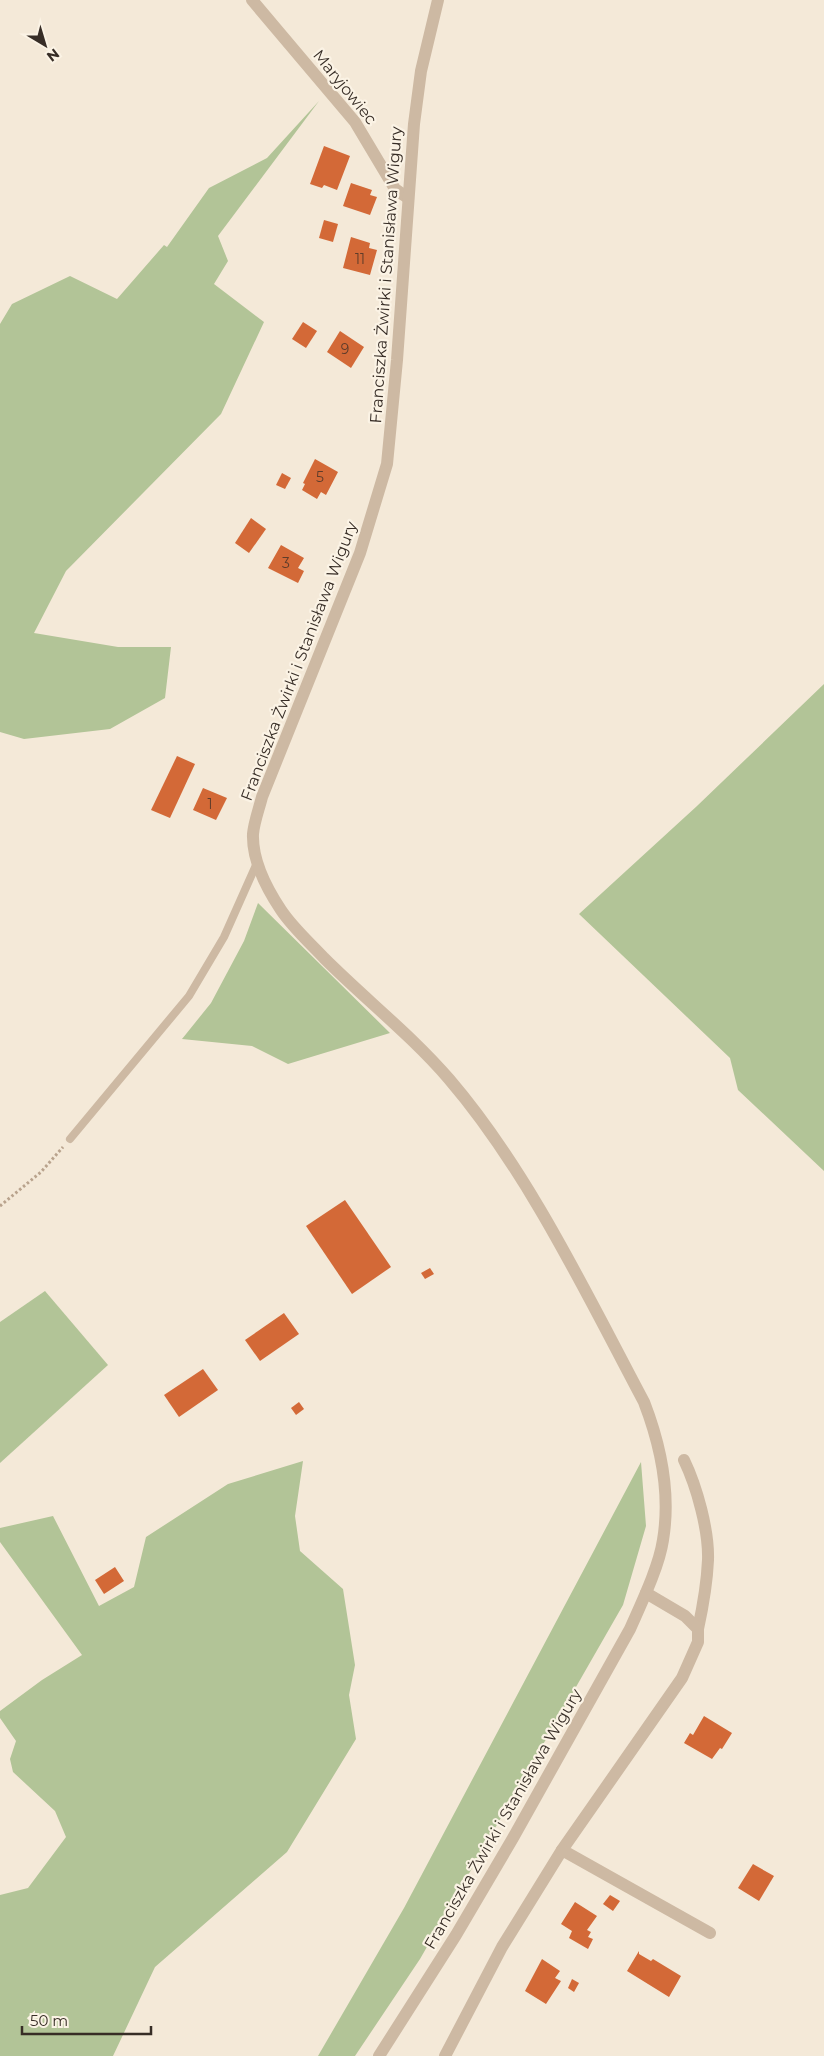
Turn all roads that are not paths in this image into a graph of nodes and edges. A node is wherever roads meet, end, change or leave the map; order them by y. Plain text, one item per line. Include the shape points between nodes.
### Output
1 (252, 0) edge
2 (438, 0) edge
3 (408, 198) junction
4 (258, 861) junction
5 (70, 1138) road end
6 (684, 1460) dead end
7 (646, 1593) junction
8 (698, 1629) junction
9 (562, 1850) junction
10 (710, 1933) dead end
11 (379, 2056) edge
12 (445, 2056) edge

1 - 3 street, Maryjowiec via 355,122 395,189
2 - 3 street, Franciszka Żwirki i Stanisława Wigury via 421,71
3 - 4 street, Franciszka Żwirki i Stanisława Wigury via 387,464 360,553 262,797 253,832
4 - 5 lane via 224,937 189,996
4 - 7 street, Franciszka Żwirki i Stanisława Wigury via 282,911 304,938 430,1058 470,1104 544,1219 644,1402 653,1426 667,1494 663,1541
6 - 8 street via 693,1478 703,1517 708,1559
7 - 8 street via 685,1616
7 - 11 street, Franciszka Żwirki i Stanisława Wigury via 630,1629 513,1838
8 - 9 street via 698,1642 682,1678
9 - 10 street
9 - 12 street via 502,1947

